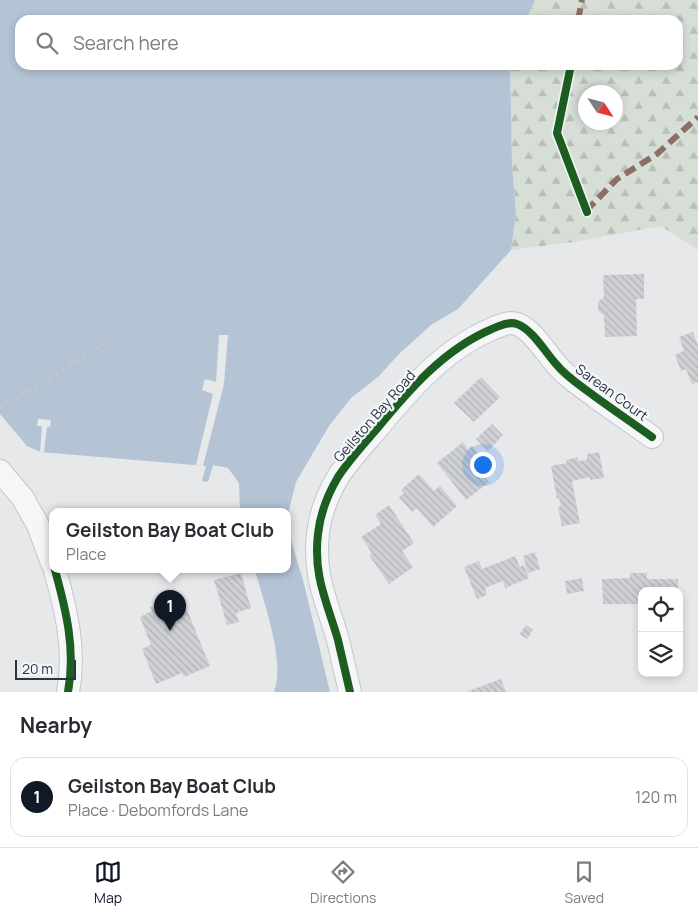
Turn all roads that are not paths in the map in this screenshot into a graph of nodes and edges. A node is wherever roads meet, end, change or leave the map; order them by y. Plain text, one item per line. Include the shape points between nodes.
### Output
1 (517, 324) joint
2 (652, 437) dead end
3 (0, 471) edge
4 (49, 555) edge
5 (56, 573) edge
6 (68, 692) edge
7 (350, 692) edge

1 - 2 street, Sarean Court via 572,380
1 - 7 street, Geilston Bay Road via 501,325 475,336 432,369 401,399 353,456 329,494 318,532 317,571
3 - 4 street via 22,497 38,525
5 - 6 street via 72,649

